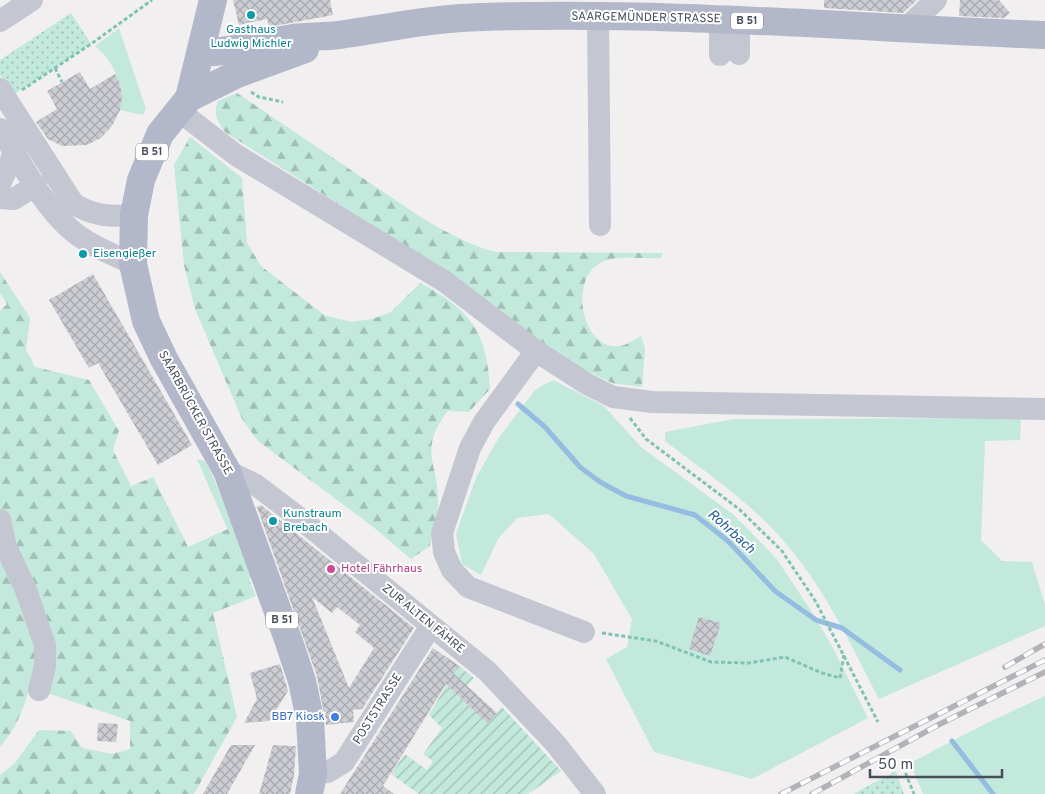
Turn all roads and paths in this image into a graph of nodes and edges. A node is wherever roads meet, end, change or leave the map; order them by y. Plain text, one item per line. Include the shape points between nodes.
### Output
1 (32, 0) edge
2 (152, 0) edge
3 (936, 0) edge
4 (211, 6) edge
5 (598, 16) junction
6 (729, 20) junction
7 (0, 21) edge
8 (904, 30) junction
9 (338, 35) junction
10 (1045, 35) edge
11 (245, 48) junction
12 (200, 53) junction
13 (729, 54) dead end
14 (55, 68) junction
15 (62, 82) dead end
16 (242, 82) junction
17 (3, 94) edge
18 (283, 102) dead end
19 (184, 104) junction
20 (0, 129) edge
21 (14, 151) junction
22 (0, 184) edge
23 (36, 185) junction
24 (0, 198) edge
25 (134, 215) junction
26 (600, 225) dead end
27 (133, 264) junction
28 (536, 352) junction
29 (613, 397) junction
30 (1045, 409) edge
31 (227, 471) junction
32 (0, 520) edge
33 (430, 626) junction
34 (584, 632) joint
35 (844, 655) junction
36 (39, 690) dead end
37 (878, 722) dead end
38 (903, 767) dead end
39 (311, 784) edge
40 (595, 794) edge
41 (914, 794) edge

1 - 7 street
2 - 14 path
3 - 8 street
4 - 11 main road via 224,32
4 - 12 main road, SAARBRÜCKER STRASSE
5 - 6 main road, SAARGEMÜNDER STRASSE / B 51
5 - 9 main road, SAARGEMÜNDER STRASSE / B 51 via 449,18
5 - 26 street
6 - 8 main road, SAARGEMÜNDER STRASSE / B 51
6 - 13 street
8 - 10 main road, SAARGEMÜNDER STRASSE / B 51
9 - 11 main road, SAARGEMÜNDER STRASSE / B 51 via 296,38
9 - 16 main road, SAARGEMÜNDER STRASSE / B 51
11 - 12 main road, B 51
12 - 16 main road via 218,70
12 - 19 main road, SAARBRÜCKER STRASSE / B 51
14 - 15 path
14 - 17 path
16 - 18 path via 258,97
16 - 19 main road, SAARBRÜCKER STRASSE / B 51
17 - 25 street via 73,203 86,211 108,216
19 - 25 main road, SAARBRÜCKER STRASSE / B 51 via 160,134 149,157
19 - 28 street via 236,154 444,281
20 - 21 street
21 - 22 street
21 - 23 street
23 - 24 street via 14,199
23 - 27 street via 70,229
25 - 27 main road, SAARBRÜCKER STRASSE / B 51
27 - 31 main road, SAARBRÜCKER STRASSE / B 51 via 146,321
28 - 29 street
28 - 34 street via 484,422 470,448 442,532 444,552 452,570 468,587
29 - 30 street via 652,402
29 - 35 path via 646,440 739,509 782,551 816,602
31 - 33 street, ZUR ALTEN FÄHRE via 250,482 285,507
31 - 39 main road, SAARBRÜCKER STRASSE / B 51 via 302,681 311,729
32 - 36 street via 6,547 26,590 45,645 45,666
33 - 39 street, POSTSTRASSE via 344,762
33 - 40 street, ZUR ALTEN FÄHRE via 513,696
34 - 35 path via 656,641 711,662 749,663 785,657 840,678
35 - 37 path
38 - 41 path

